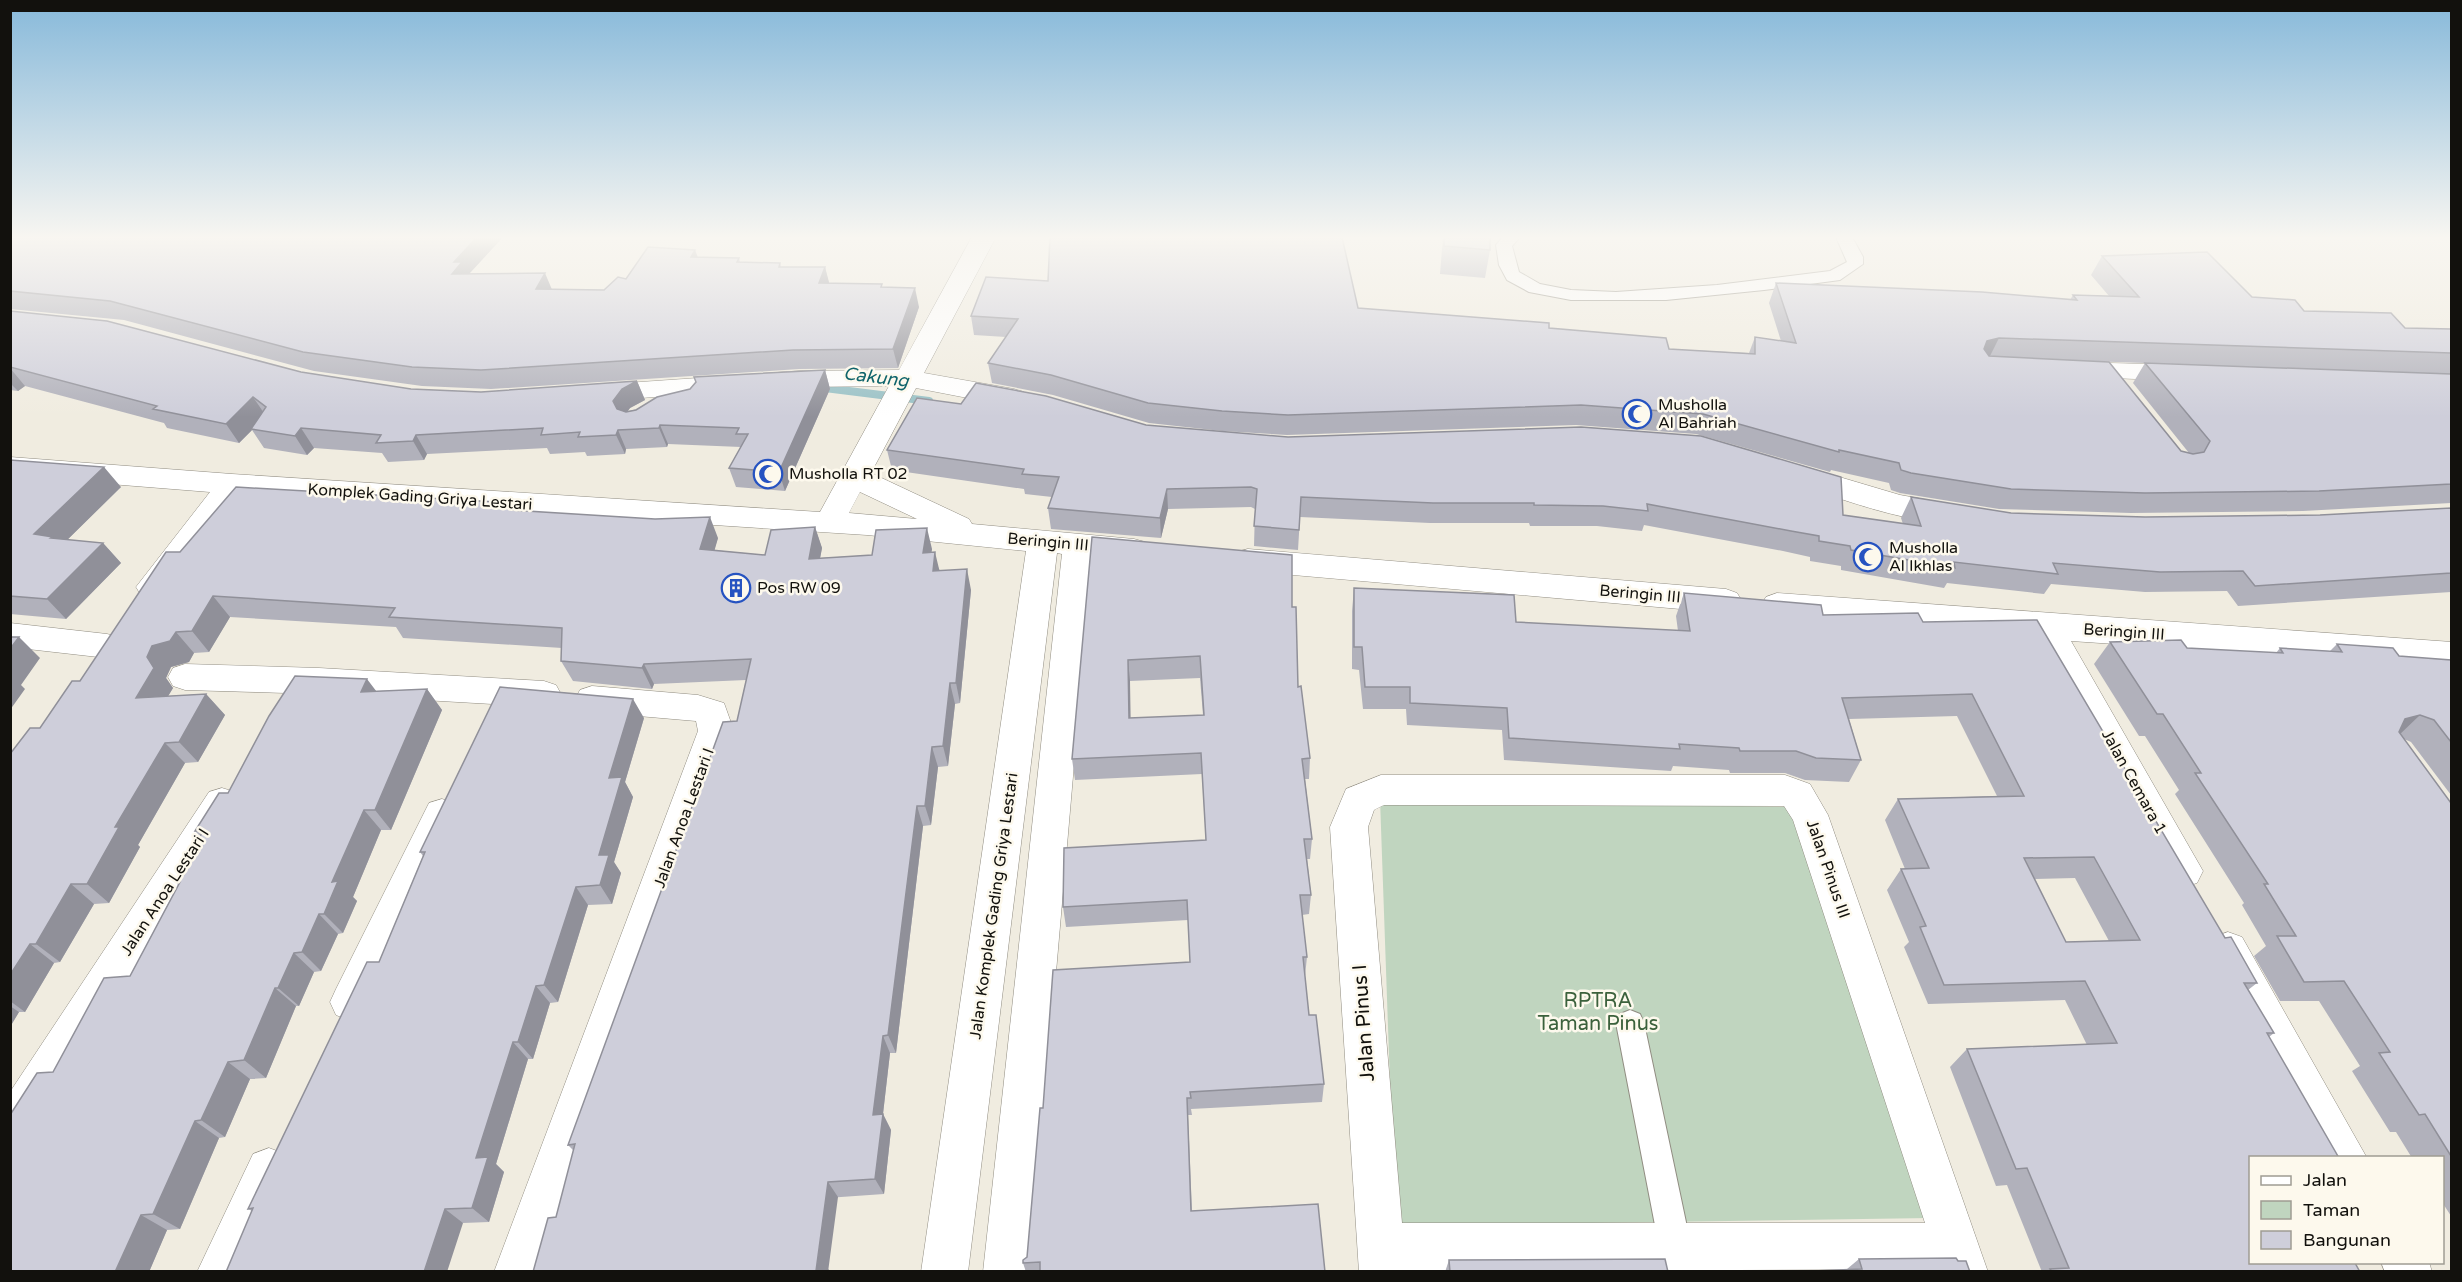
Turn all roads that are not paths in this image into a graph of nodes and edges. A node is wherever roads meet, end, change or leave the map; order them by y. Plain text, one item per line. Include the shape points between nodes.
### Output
1 (952, 297) edge
2 (2045, 370) edge
3 (2105, 371) junction
4 (2205, 374) edge
5 (901, 390) junction
6 (573, 395) edge
7 (2127, 399) edge
8 (1042, 404) edge
9 (641, 414) edge
10 (10, 466) edge
11 (1778, 469) edge
12 (853, 477) junction
13 (232, 484) junction
14 (1977, 517) edge
15 (829, 523) junction
16 (979, 536) junction
17 (1061, 543) junction
18 (1161, 552) edge
19 (1220, 557) edge
20 (2047, 627) junction
21 (10, 635) edge
22 (107, 646) junction
23 (2451, 655) edge
24 (87, 673) edge
25 (185, 677) dead end
26 (243, 771) edge
27 (460, 776) edge
28 (1381, 789) joint
29 (1630, 1023) dead end
30 (335, 1035) edge
31 (10, 1132) edge
32 (283, 1142) edge
33 (2344, 1156) edge
34 (1382, 1259) edge
35 (1678, 1259) edge
36 (1960, 1259) edge
37 (220, 1272) edge
38 (516, 1272) edge
39 (944, 1272) edge
40 (1006, 1272) edge

1 - 5 street
2 - 3 street
3 - 4 street
3 - 7 street
5 - 6 street via 799,379
5 - 8 street
5 - 9 street via 765,392 698,398 665,404
5 - 12 street
10 - 13 street, Komplek Gading Griya Lestari
11 - 14 street via 1899,505
12 - 15 street
12 - 16 street
13 - 15 street, Komplek Gading Griya Lestari
13 - 22 street
15 - 16 street, Beringin III
16 - 17 street, Beringin III
17 - 18 street, Beringin III
17 - 39 street, Jalan Komplek Gading Griya Lestari
17 - 40 street
19 - 20 street, Beringin III
20 - 23 street, Beringin III
20 - 33 street, Jalan Cemara 1
21 - 22 street
22 - 24 street
25 - 38 street, Jalan Anoa Lestari I via 292,696 494,707 698,708 712,713 716,731
26 - 31 street, Jalan Anoa Lestari I
27 - 30 street
28 - 34 street, Jalan Pinus I via 1359,800 1350,827
28 - 36 street, Jalan Pinus III via 1785,790 1797,795 1810,815
29 - 35 lane
32 - 37 street
34 - 35 street
35 - 36 street

